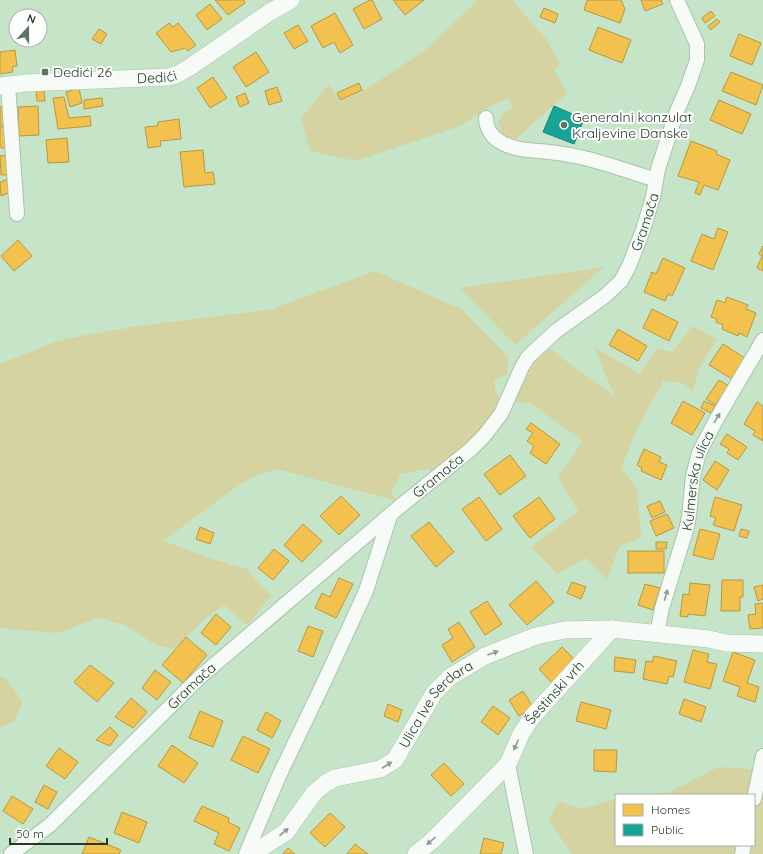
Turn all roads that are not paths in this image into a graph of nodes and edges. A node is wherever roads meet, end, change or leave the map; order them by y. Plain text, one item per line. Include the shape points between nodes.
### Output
1 (291, 0) edge
2 (677, 0) edge
3 (4, 86) edge
4 (486, 118) dead end
5 (656, 180) junction
6 (18, 214) dead end
7 (763, 340) edge
8 (390, 515) junction
9 (612, 629) junction
10 (657, 633) junction
11 (763, 644) edge
12 (763, 756) edge
13 (508, 764) junction
14 (755, 794) edge
15 (11, 854) edge
16 (246, 854) edge
17 (252, 854) edge
18 (416, 854) edge
19 (526, 854) edge

1 - 3 street, Dedići via 178,74 162,78 76,80
2 - 5 street, Gramača via 697,44 697,60 677,111
3 - 6 street
4 - 5 street via 486,125 500,142 523,150 596,161
5 - 8 street, Gramača via 643,230 621,281 534,350 522,367 501,414 484,436
10 -> 7 street, Kulmerska ulica via 687,527 693,476 699,453 708,433
8 - 15 street, Gramača via 200,676 50,825
8 - 16 street via 366,591 279,776
9 - 10 street, Ulica Ive Serdara
9 -> 13 street, Šestinski vrh via 532,717 521,734
17 -> 9 street, Ulica Ive Serdara via 286,832 314,793 326,783 335,778 380,769 395,760 434,693 464,668 485,656 536,636 564,630
10 - 11 street via 726,643
12 - 14 street
13 -> 18 street, Šestinski vrh
13 - 19 street

